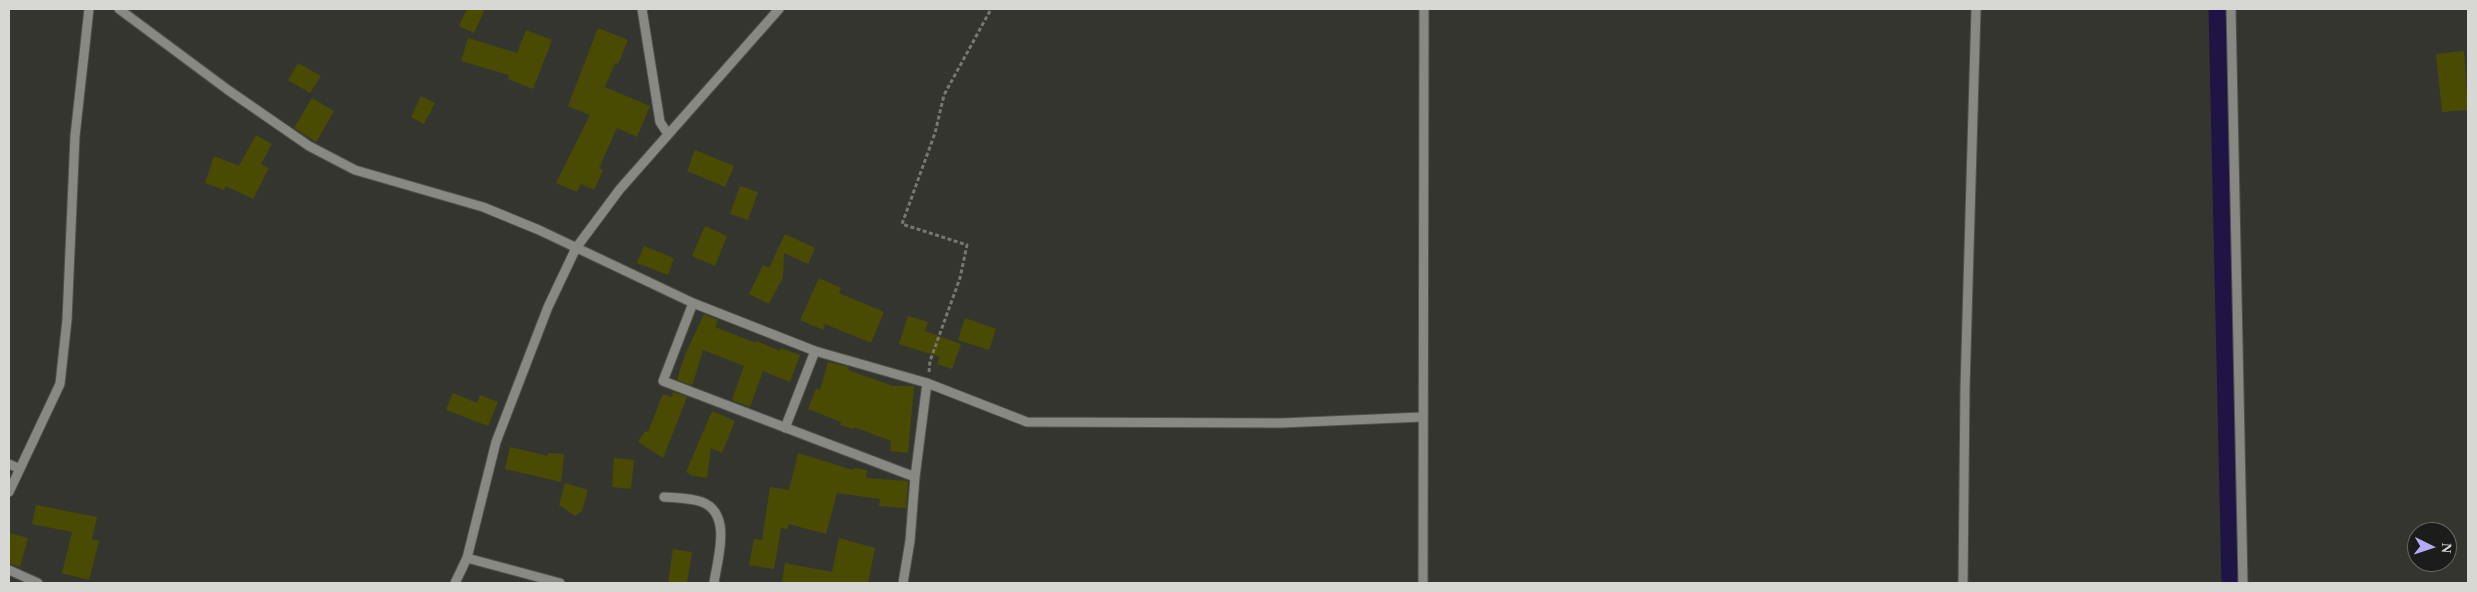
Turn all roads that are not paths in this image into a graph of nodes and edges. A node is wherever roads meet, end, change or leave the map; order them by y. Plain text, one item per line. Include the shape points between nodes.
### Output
1 (89, 9) edge
2 (120, 9) edge
3 (642, 9) edge
4 (779, 9) edge
5 (1424, 9) edge
6 (1976, 9) edge
7 (2231, 9) edge
8 (668, 134) junction
9 (576, 248) junction
10 (693, 303) junction
11 (815, 351) junction
12 (927, 383) junction
13 (1422, 417) junction
14 (785, 428) junction
15 (9, 464) edge
16 (20, 469) junction
17 (915, 477) junction
18 (9, 492) edge
19 (664, 497) dead end
20 (467, 558) junction
21 (9, 570) edge
22 (38, 583) edge
23 (455, 583) edge
24 (560, 583) edge
25 (714, 583) edge
26 (903, 583) edge
27 (1423, 583) edge
28 (1963, 583) edge
29 (2243, 583) edge

1 - 16 street via 75,136 67,320 60,384
2 - 9 street via 308,146 355,170 483,207
3 - 8 street via 660,122
4 - 8 street
5 - 13 street
6 - 28 street
7 - 29 street
8 - 9 street via 620,189
9 - 10 street
9 - 20 street via 548,307 496,442
10 - 11 street
10 - 14 street via 663,381
11 - 12 street
11 - 14 street
12 - 13 street via 1027,422 1281,423
12 - 17 street
13 - 27 street
14 - 17 street
15 - 16 street
16 - 18 street
17 - 26 street
19 - 25 street via 703,502 716,512 721,530
20 - 23 street
20 - 24 street
21 - 22 street

